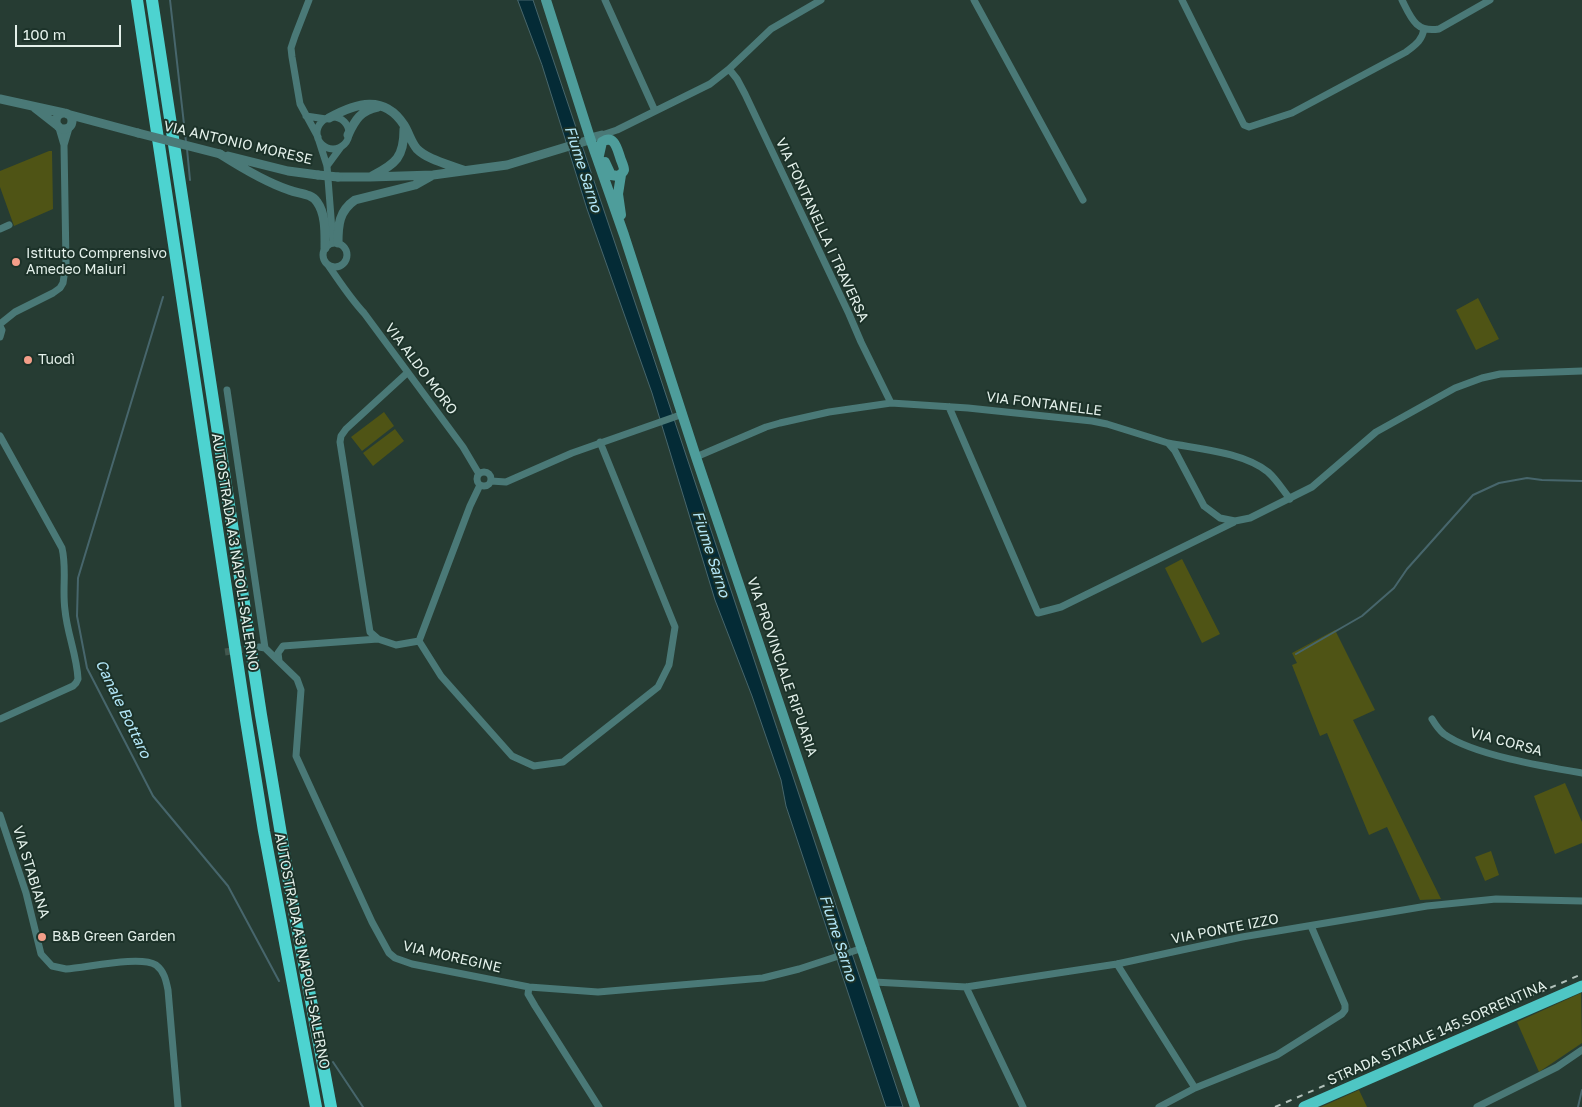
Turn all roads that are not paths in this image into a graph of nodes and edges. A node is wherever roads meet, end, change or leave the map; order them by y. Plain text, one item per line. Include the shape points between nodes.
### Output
1 (137, 0) edge
2 (152, 0) edge
3 (309, 0) edge
4 (546, 0) edge
5 (605, 0) edge
6 (821, 0) edge
7 (974, 0) edge
8 (1182, 0) edge
9 (1402, 0) edge
10 (1490, 0) edge
11 (1424, 29) junction
12 (728, 69) junction
13 (0, 99) edge
14 (381, 106) junction
15 (35, 108) junction
16 (655, 111) junction
17 (65, 114) junction
18 (306, 116) junction
19 (328, 118) junction
20 (91, 122) junction
21 (405, 126) junction
22 (64, 127) junction
23 (617, 130) junction
24 (348, 135) junction
25 (319, 139) junction
26 (599, 141) junction
27 (342, 146) junction
28 (220, 154) junction
29 (599, 162) junction
30 (327, 166) junction
31 (465, 170) junction
32 (609, 173) junction
33 (433, 175) junction
34 (621, 175) junction
35 (370, 178) junction
36 (1083, 200) dead end
37 (9, 225) dead end
38 (0, 229) edge
39 (624, 235) junction
40 (332, 245) junction
41 (345, 261) junction
42 (328, 265) junction
43 (341, 281) junction
44 (0, 325) edge
45 (0, 336) edge
46 (1582, 371) edge
47 (407, 373) junction
48 (227, 390) dead end
49 (891, 404) junction
50 (949, 407) junction
51 (680, 415) junction
52 (0, 436) edge
53 (600, 442) junction
54 (1168, 443) junction
55 (696, 457) junction
56 (479, 474) junction
57 (491, 481) junction
58 (480, 485) junction
59 (1290, 499) junction
60 (1235, 521) junction
61 (378, 639) junction
62 (419, 641) junction
63 (279, 662) junction
64 (0, 719) edge
65 (1432, 719) dead end
66 (1582, 773) edge
67 (0, 815) edge
68 (1582, 901) edge
69 (1311, 926) junction
70 (863, 948) junction
71 (1118, 964) junction
72 (874, 982) junction
73 (1582, 986) edge
74 (529, 987) junction
75 (966, 987) junction
76 (1582, 1050) edge
77 (1195, 1088) junction
78 (178, 1107) edge
79 (316, 1107) edge
80 (331, 1107) edge
81 (599, 1107) edge
82 (915, 1107) edge
83 (1022, 1107) edge
84 (1159, 1107) edge
85 (1304, 1107) edge
86 (1476, 1107) edge

1 - 79 highway, AUTOSTRADA A3 NAPOLI-SALERNO via 246,720
2 - 80 highway, AUTOSTRADA A3 NAPOLI-SALERNO via 256,689
3 - 18 street via 292,48 298,97
4 - 26 main road, VIA PROVINCIALE RIPUARIA via 586,123
5 - 16 street
6 - 12 street via 771,29
7 - 36 street
8 - 11 street via 1244,125 1249,127 1292,113 1398,57 1419,42
9 - 11 street via 1412,20
10 - 11 street via 1439,29
12 - 16 street via 710,84
12 - 49 street, VIA FONTANELLA I TRAVERSA via 745,94
13 - 15 street, VIA ANTONIO MORESE
14 - 19 street via 361,104
14 - 21 street
14 - 24 street via 357,117
15 - 17 street, VIA ANTONIO MORESE
15 - 22 street, VIA ANTONIO MORESE
16 - 23 street
17 - 20 street, VIA ANTONIO MORESE
17 - 22 street via 72,119
17 - 22 street via 57,119
18 - 19 street
18 - 25 street
19 - 24 street via 338,118 345,123
19 - 25 street via 320,125
20 - 22 street, VIA ANTONIO MORESE
20 - 28 street, VIA ANTONIO MORESE, bridge
21 - 31 street via 420,152
21 - 35 street via 398,158
22 - 44 street via 64,282 53,293 15,312
23 - 26 street
23 - 26 street via 614,135
24 - 27 street
25 - 27 street via 330,148
25 - 30 street
26 - 29 main road
26 - 31 street, VIA ANTONIO MORESE via 507,165
26 - 32 main road, VIA PROVINCIALE RIPUARIA
26 - 34 main road, VIA PROVINCIALE RIPUARIA via 624,167
27 - 30 street
28 - 35 street, VIA ANTONIO MORESE, bridge via 318,175
28 - 40 street via 271,183 310,195 318,202
29 - 32 main road
29 - 39 main road, VIA PROVINCIALE RIPUARIA
30 - 40 street
31 - 33 street, VIA ANTONIO MORESE
32 - 34 main road via 616,177
33 - 35 street, VIA ANTONIO MORESE
33 - 40 street via 415,185 355,200 344,209
34 - 39 main road, VIA PROVINCIALE RIPUARIA via 618,194
37 - 38 street
39 - 51 main road, VIA PROVINCIALE RIPUARIA
40 - 41 street via 346,251
40 - 42 street via 323,256
41 - 42 street via 339,266
41 - 43 street
42 - 43 street, VIA ALDO MORO
43 - 47 street, VIA ALDO MORO
44 - 45 street
46 - 59 street via 1500,374 1455,388 1376,432 1312,487
47 - 56 street, VIA ALDO MORO via 463,447
47 - 61 street via 346,429 340,442 370,632
48 - 63 street, VIA MOREGINE via 262,647
49 - 50 street, VIA FONTANELLE
49 - 55 street, VIA FONTANELLE via 829,412 780,423
50 - 54 street, VIA FONTANELLE via 1092,421
50 - 60 street via 1038,614 1061,607
51 - 53 street
51 - 55 main road, VIA PROVINCIALE RIPUARIA
52 - 64 street via 62,548 65,559 64,605 77,672 76,683
53 - 57 street via 506,482
53 - 62 street via 675,627 669,665 658,687 563,762 534,766 512,756 441,676
54 - 59 street, VIA FONTANELLE via 1223,453 1254,463 1269,473
54 - 60 street via 1204,506 1220,518
55 - 70 main road, VIA PROVINCIALE RIPUARIA
56 - 57 street via 487,472
56 - 58 street
57 - 58 street via 486,486
58 - 62 street
59 - 60 street via 1250,518
61 - 62 street via 396,645
61 - 63 street via 283,646 278,653
63 - 74 street, VIA MOREGINE via 297,679 301,690 296,756 389,953 412,964
65 - 66 street, VIA CORSA via 1455,741 1484,752
67 - 78 street, VIA STABIANA via 26,893 41,954 48,963 66,969 143,960 160,969 167,982
68 - 69 street, VIA PONTE IZZO via 1496,899 1461,902
69 - 71 street, VIA PONTE IZZO via 1242,937
69 - 77 street via 1346,1010 1277,1055
70 - 72 main road, VIA PROVINCIALE RIPUARIA
70 - 74 street, VIA MOREGINE via 763,978 598,992
71 - 75 street, VIA PONTE IZZO
71 - 77 street
72 - 75 street, VIA PONTE IZZO
72 - 82 main road, VIA PROVINCIALE RIPUARIA
73 - 85 highway, STRADA STATALE 145 SORRENTINA
74 - 81 street via 528,994
75 - 83 street
76 - 86 street via 1557,1067
77 - 84 street

